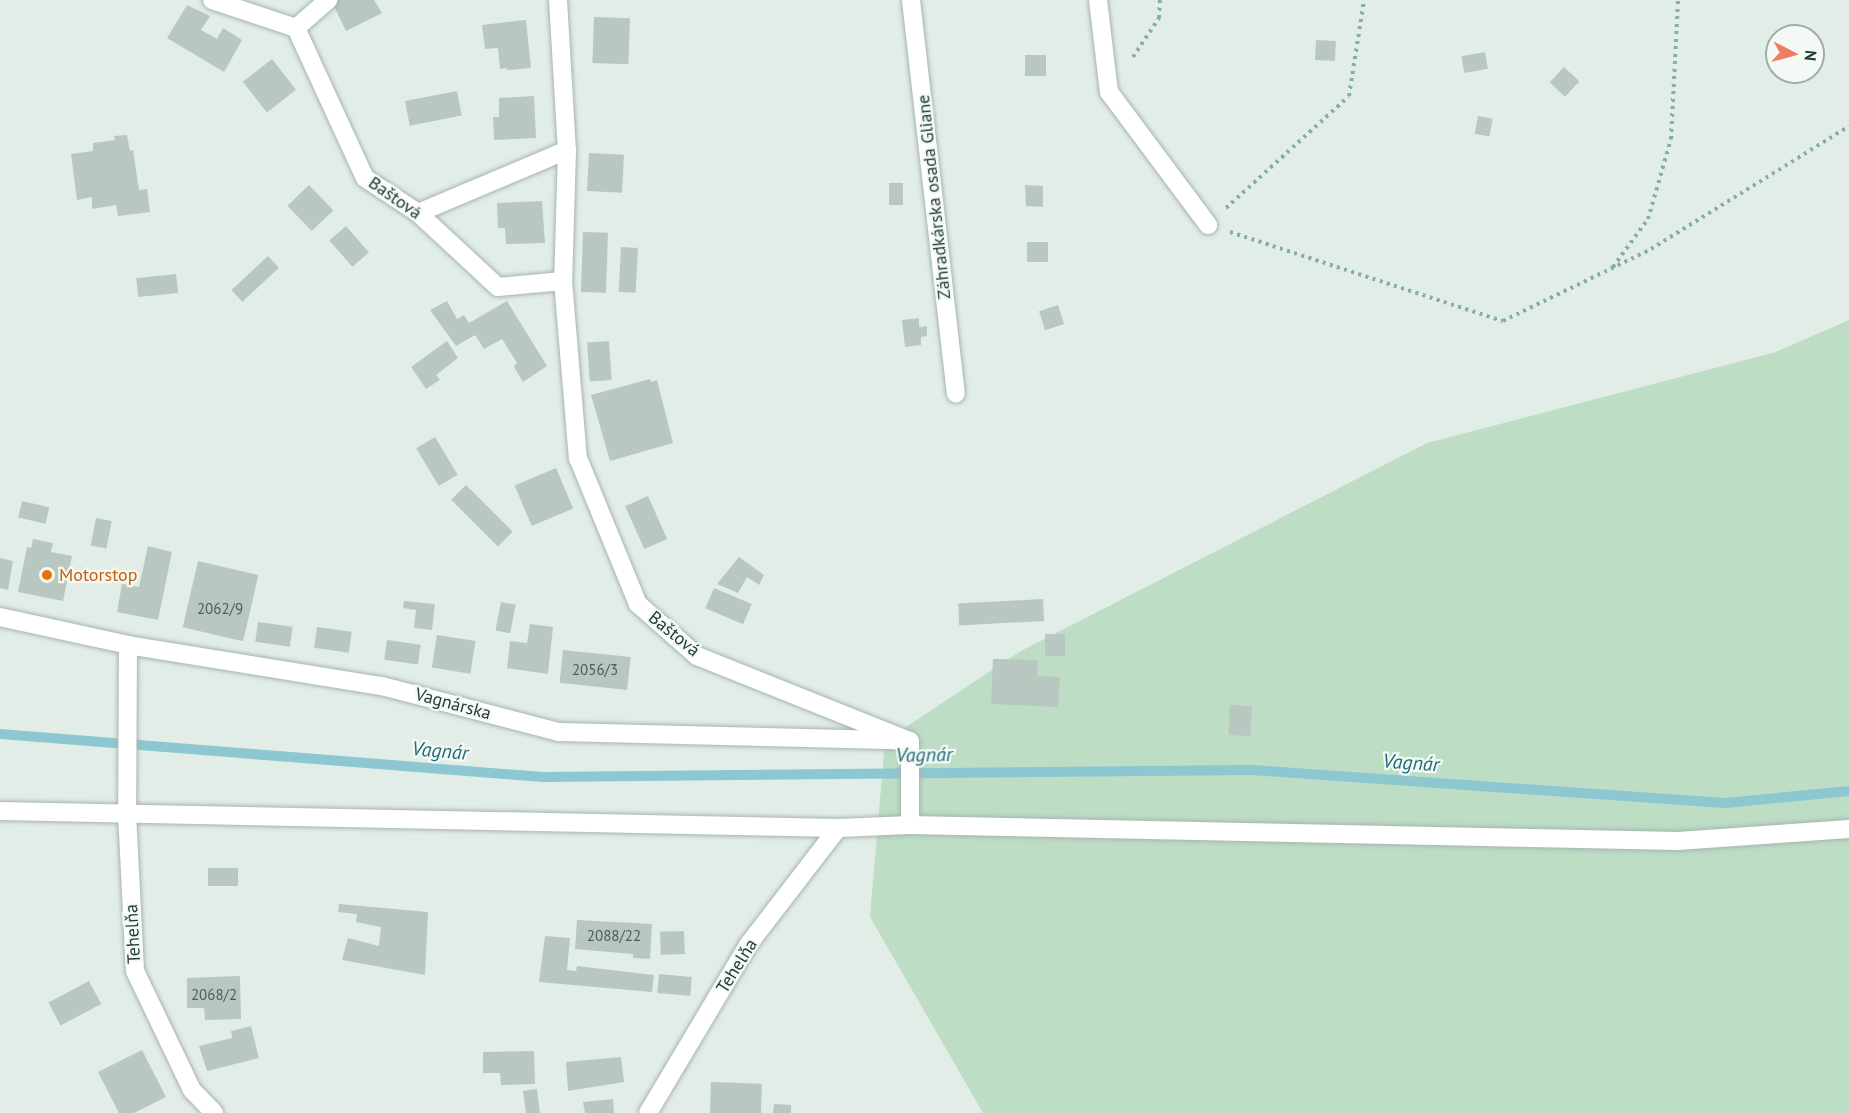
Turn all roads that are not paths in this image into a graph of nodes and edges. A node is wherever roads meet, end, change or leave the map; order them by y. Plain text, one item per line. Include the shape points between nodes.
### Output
1 (212, 0) edge
2 (328, 0) edge
3 (558, 0) edge
4 (911, 0) edge
5 (1098, 0) edge
6 (296, 28) junction
7 (567, 150) junction
8 (418, 213) junction
9 (1208, 225) road end
10 (563, 281) junction
11 (956, 393) dead end
12 (0, 617) edge
13 (128, 645) junction
14 (910, 741) junction
15 (0, 811) edge
16 (127, 813) junction
17 (910, 825) junction
18 (838, 828) junction
19 (1849, 829) edge
20 (214, 1113) edge
21 (648, 1113) edge

1 - 6 street
2 - 6 street
3 - 7 street, Baštová
4 - 11 street, Záhradkárska osada Gliane
5 - 9 street via 1109,92
6 - 8 street, Baštová via 365,178
7 - 8 street
7 - 10 street, Baštová
8 - 10 street, Baštová via 498,287
10 - 14 street, Baštová via 578,458 638,604 697,656
12 - 13 street, Vagnárska
13 - 14 street, Vagnárska via 382,686 559,732
13 - 16 street, Tehelňa
14 - 17 street
15 - 16 street
16 - 18 street
16 - 20 street, Tehelňa via 135,971 192,1090
17 - 18 street
17 - 19 street via 1678,841
18 - 21 street, Tehelňa via 748,945

